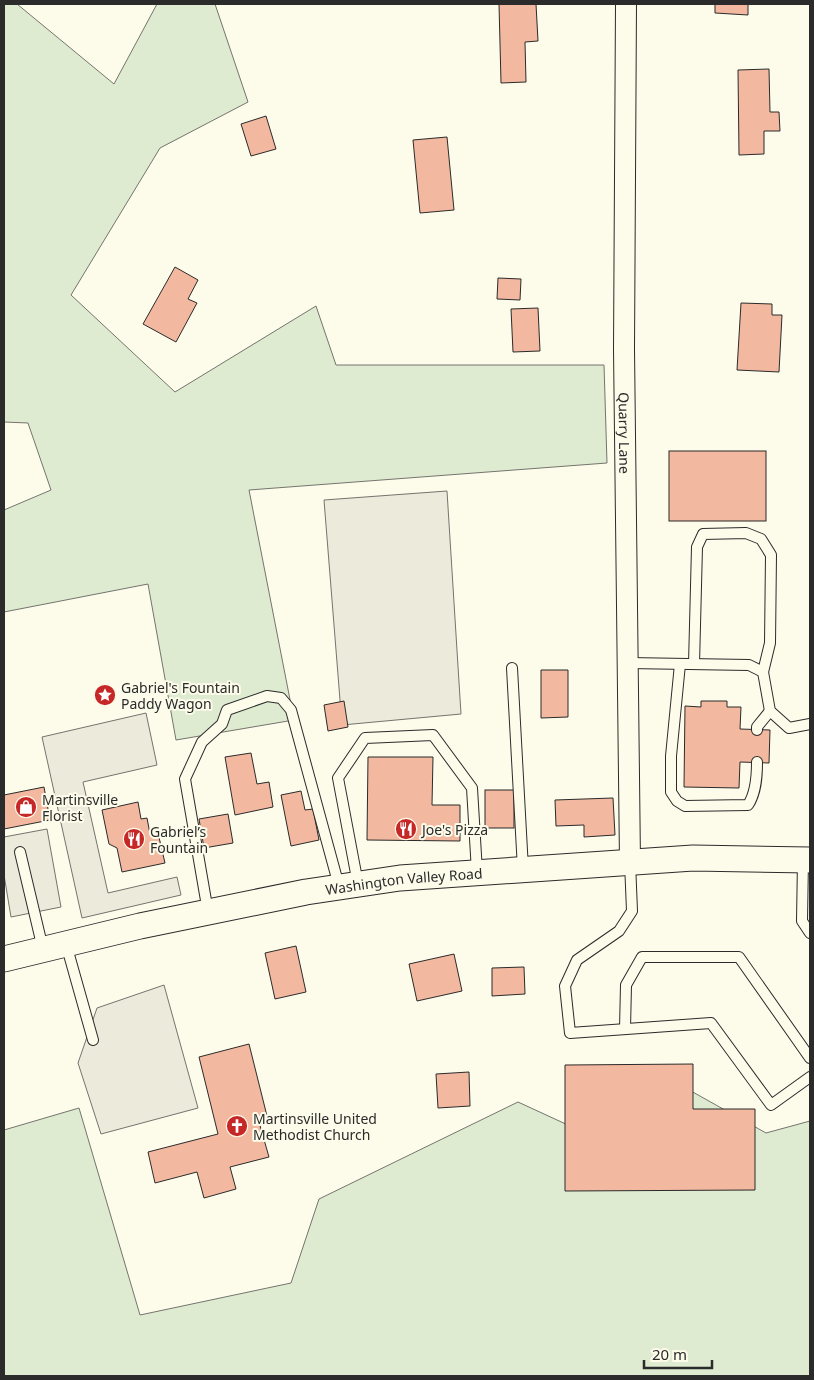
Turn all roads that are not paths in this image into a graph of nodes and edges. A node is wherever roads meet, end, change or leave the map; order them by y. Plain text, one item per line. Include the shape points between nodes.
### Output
1 (626, 4) edge
2 (628, 663) junction
3 (680, 664) junction
4 (694, 664) junction
5 (512, 668) dead end
6 (763, 672) junction
7 (770, 711) junction
8 (810, 724) edge
9 (757, 730) dead end
10 (757, 762) dead end
11 (20, 852) dead end
12 (807, 860) edge
13 (630, 862) junction
14 (524, 869) junction
15 (478, 872) junction
16 (349, 886) junction
17 (208, 912) junction
18 (810, 934) edge
19 (54, 947) junction
20 (4, 959) edge
21 (625, 1029) junction
22 (93, 1040) dead end
23 (810, 1058) edge
24 (810, 1077) edge

1 - 2 street, Quarry Lane via 624,349
2 - 3 lane
2 - 13 street, Quarry Lane
3 - 4 lane
3 - 10 lane via 671,756 671,792 677,801 685,806 748,805 753,798
4 - 6 lane via 749,665
4 - 6 lane via 697,547 703,534 746,533 761,538 771,555 770,642
5 - 14 lane
6 - 7 lane
7 - 8 lane via 789,728
7 - 9 lane
11 - 19 lane
12 - 13 street, Washington Valley Road via 693,858
12 - 18 lane via 802,921
13 - 14 street, Washington Valley Road
13 - 21 lane via 632,911 619,932 577,960 565,986 570,1033
14 - 15 street, Washington Valley Road
15 - 16 street, Washington Valley Road
15 - 16 lane via 472,788 433,734 365,738 338,778
16 - 17 street, Washington Valley Road
16 - 17 lane via 291,710 281,698 267,696 227,710 222,724 202,742 185,778
17 - 19 street, Washington Valley Road
19 - 20 street, Washington Valley Road
19 - 22 lane
21 - 23 lane via 626,985 642,957 738,958
21 - 24 lane via 711,1023 771,1105

